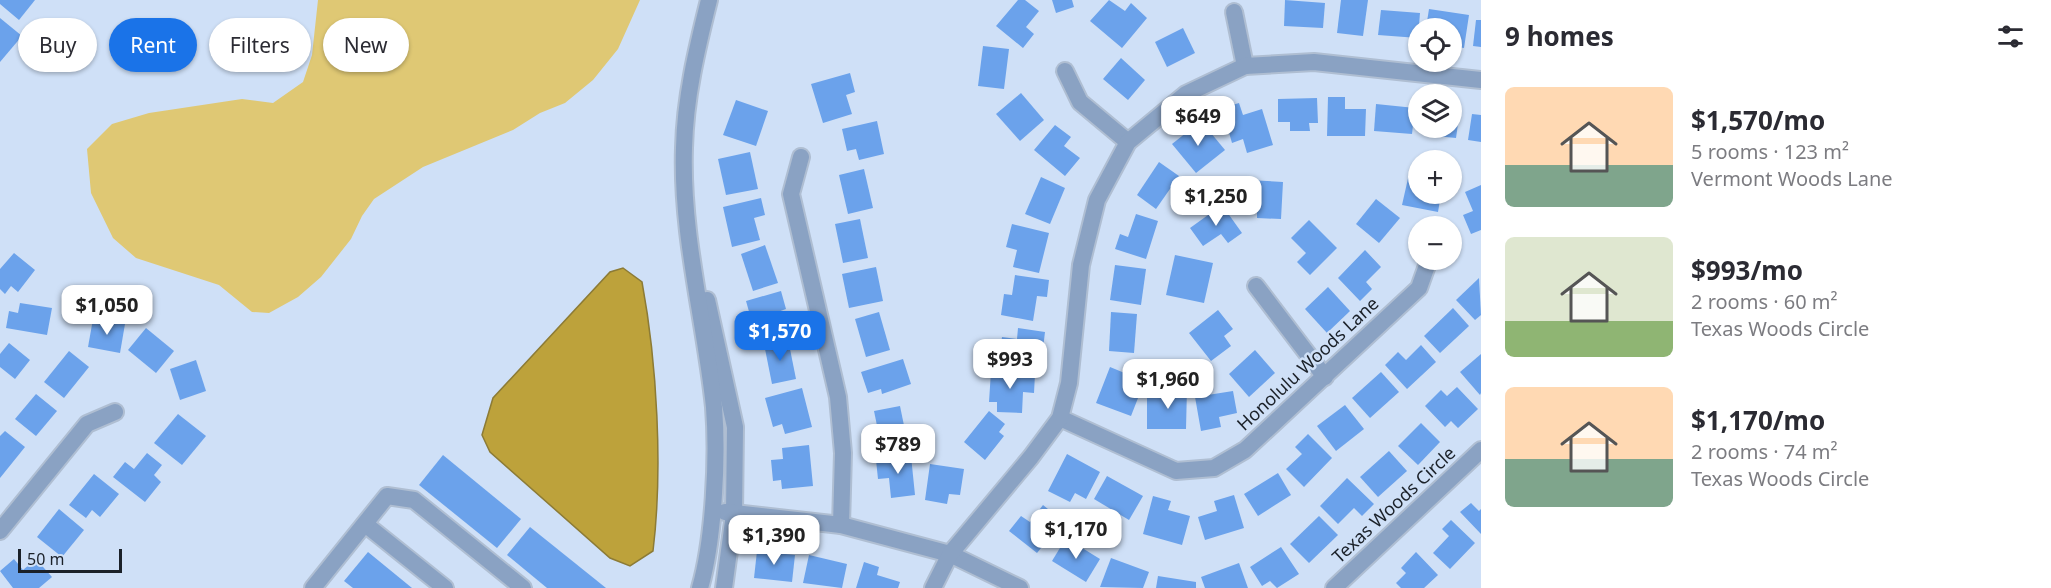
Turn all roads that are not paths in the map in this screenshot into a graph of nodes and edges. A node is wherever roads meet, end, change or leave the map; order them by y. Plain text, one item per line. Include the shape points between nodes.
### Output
1 (709, 0) edge
2 (1234, 12) dead end
3 (1245, 66) junction
4 (1065, 71) dead end
5 (1481, 80) edge
6 (1128, 142) junction
7 (801, 157) dead end
8 (690, 242) junction
9 (1425, 270) edge
10 (1256, 286) dead end
11 (1325, 377) junction
12 (115, 412) dead end
13 (1060, 418) junction
14 (1481, 450) edge
15 (713, 508) junction
16 (734, 514) junction
17 (365, 524) junction
18 (841, 525) junction
19 (0, 531) edge
20 (950, 554) junction
21 (313, 588) edge
22 (445, 588) edge
23 (523, 588) edge
24 (700, 588) edge
25 (724, 588) edge
26 (933, 588) edge
27 (1020, 588) edge
28 (1334, 588) edge

1 - 8 street via 696,51 684,149
2 - 3 street
3 - 5 street via 1314,62
3 - 6 street via 1186,94
4 - 6 street via 1080,102
6 - 13 street via 1097,200 1083,255 1069,383
7 - 18 street via 791,194 838,397 843,453
8 - 15 street via 714,408
8 - 16 street via 712,316 735,427
9 - 11 street, Honolulu Woods Lane via 1419,288
10 - 11 street
11 - 13 street, Honolulu Woods Lane via 1245,450 1214,468 1176,471
12 - 19 street via 87,424
13 - 20 street
14 - 28 street, Texas Woods Circle
15 - 16 street
15 - 24 street
16 - 18 street
16 - 25 street
17 - 21 street
17 - 22 street
17 - 23 street via 387,496 414,500
18 - 20 street
20 - 26 street
20 - 27 street

